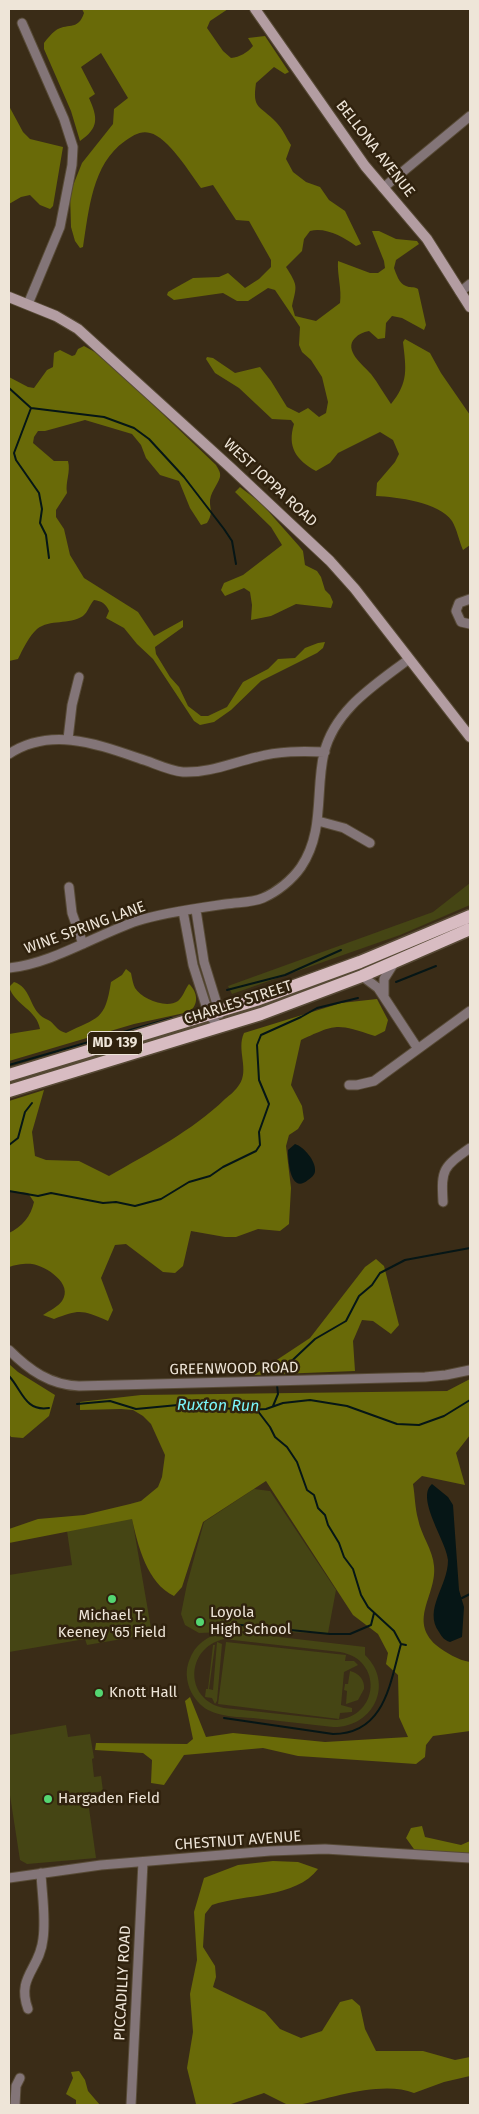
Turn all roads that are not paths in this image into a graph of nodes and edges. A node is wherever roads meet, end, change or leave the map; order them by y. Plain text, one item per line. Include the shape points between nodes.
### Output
1 (255, 9) edge
2 (22, 23) dead end
3 (470, 116) edge
4 (383, 188) junction
5 (470, 284) edge
6 (460, 292) junction
7 (9, 297) edge
8 (28, 304) junction
9 (470, 307) edge
10 (470, 599) edge
11 (470, 624) edge
12 (408, 659) junction
13 (78, 677) dead end
14 (470, 737) edge
15 (68, 738) junction
16 (324, 752) junction
17 (9, 754) edge
18 (318, 821) junction
19 (370, 843) dead end
20 (69, 887) dead end
21 (196, 910) junction
22 (183, 911) junction
23 (470, 916) edge
24 (470, 929) edge
25 (83, 944) junction
26 (394, 962) junction
27 (9, 968) edge
28 (362, 976) junction
29 (384, 999) junction
30 (470, 1011) edge
31 (215, 1014) junction
32 (220, 1027) junction
33 (418, 1049) junction
34 (9, 1075) edge
35 (349, 1085) dead end
36 (9, 1091) edge
37 (470, 1148) edge
38 (443, 1202) dead end
39 (9, 1350) edge
40 (470, 1370) edge
41 (470, 1858) edge
42 (143, 1862) junction
43 (41, 1873) junction
44 (9, 1878) edge
45 (28, 2009) dead end
46 (20, 2078) dead end
47 (15, 2105) edge
48 (131, 2105) edge

1 - 4 street, BELLONA AVENUE
2 - 8 street via 64,119 73,148 60,227
3 - 4 street
4 - 6 street, BELLONA AVENUE via 427,239
5 - 6 street
6 - 9 street, BELLONA AVENUE
7 - 8 street, WEST JOPPA ROAD
8 - 12 street, WEST JOPPA ROAD via 66,322 93,341 296,528 350,583
10 - 11 street via 459,603 456,611 461,622
12 - 14 street, WEST JOPPA ROAD
12 - 16 street, WINE SPRING LANE via 352,704
13 - 15 street
15 - 16 street via 180,772 223,768 279,753
15 - 17 street via 29,744
16 - 18 street, WINE SPRING LANE
18 - 19 street via 344,828
18 - 21 street, WINE SPRING LANE via 301,867 273,892 251,902
20 - 25 street via 72,914
21 - 22 street, WINE SPRING LANE
21 - 31 street
22 - 25 street, WINE SPRING LANE via 137,921
22 - 31 street via 193,965
23 - 31 main road, CHARLES STREET / MD 139 via 298,985
24 - 26 main road, CHARLES STREET / MD 139
25 - 27 street, WINE SPRING LANE via 30,964
26 - 28 main road, CHARLES STREET / MD 139
26 - 29 street via 384,979
28 - 29 street via 378,988
28 - 32 main road, CHARLES STREET / MD 139
29 - 33 street
30 - 33 street
31 - 32 street
31 - 34 main road, CHARLES STREET / MD 139
32 - 36 main road, CHARLES STREET / MD 139
33 - 35 street via 374,1081
37 - 38 street via 449,1164 443,1173
39 - 40 street, GREENWOOD ROAD via 30,1369 49,1380 74,1386 425,1378
41 - 42 street, CHESTNUT AVENUE via 325,1849
42 - 43 street, CHESTNUT AVENUE
42 - 48 street, PICCADILLY ROAD
43 - 44 street, CHESTNUT AVENUE
43 - 45 street via 43,1940 40,1955 23,1992
46 - 47 street

